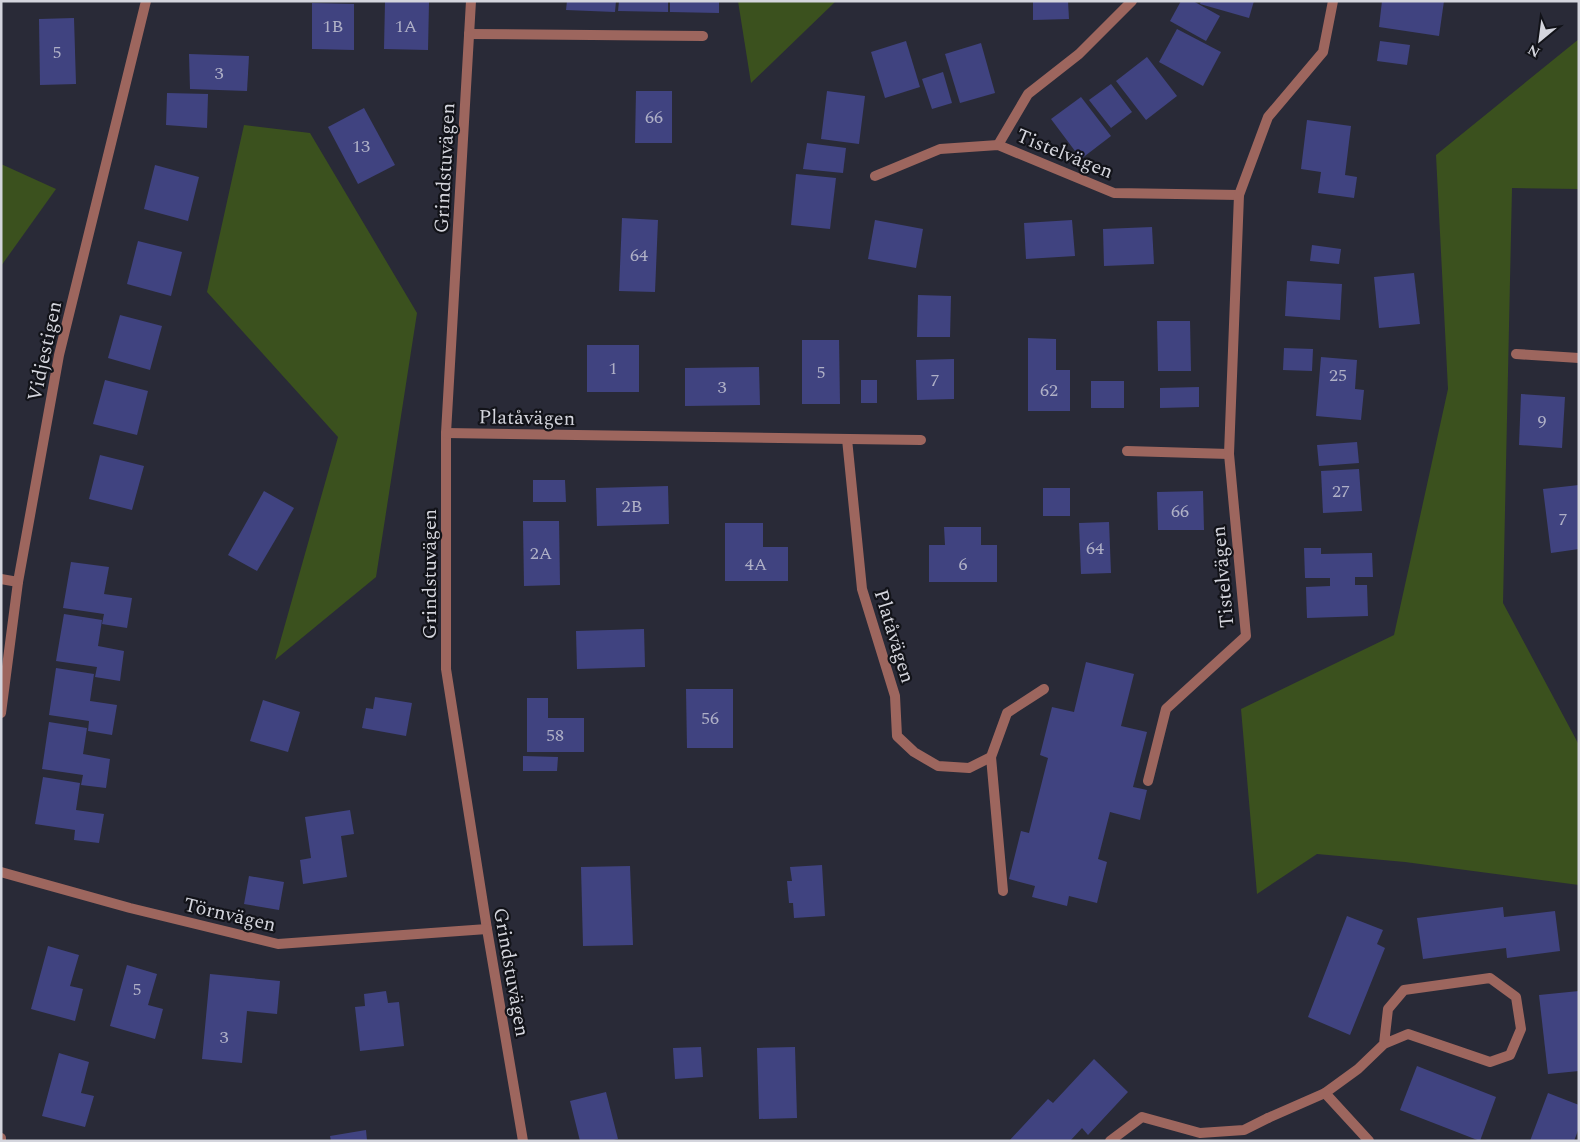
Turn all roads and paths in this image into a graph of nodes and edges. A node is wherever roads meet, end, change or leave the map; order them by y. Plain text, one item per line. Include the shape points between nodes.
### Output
1 (146, 1) edge
2 (471, 1) edge
3 (1132, 1) edge
4 (1333, 1) edge
5 (469, 34) junction
6 (703, 36) dead end
7 (998, 144) junction
8 (874, 176) dead end
9 (1239, 195) junction
10 (1516, 354) dead end
11 (1579, 358) edge
12 (446, 433) junction
13 (848, 439) junction
14 (921, 440) dead end
15 (1127, 451) dead end
16 (1228, 454) junction
17 (1, 578) edge
18 (18, 582) junction
19 (1044, 689) dead end
20 (1, 714) edge
21 (991, 757) junction
22 (1148, 781) dead end
23 (1, 872) edge
24 (1003, 891) dead end
25 (487, 929) junction
26 (1384, 1044) junction
27 (1325, 1093) junction
28 (1198, 1137) edge
29 (523, 1141) edge
30 (1110, 1141) edge
31 (1369, 1141) edge

1 - 18 street, Vidjestigen via 59,355
2 - 5 street, Grindstuvägen
3 - 7 street, Tistelvägen via 1079,54 1028,94
4 - 9 street, Tistelvägen via 1323,52 1268,117
5 - 6 street
5 - 12 street, Grindstuvägen
7 - 8 street, Tistelvägen via 940,149
7 - 9 street, Tistelvägen via 1114,193
9 - 16 street, Tistelvägen
10 - 11 street
12 - 13 street, Platåvägen
12 - 25 street, Grindstuvägen via 446,669
13 - 14 street, Platåvägen
13 - 21 street, Platåvägen via 862,589 895,696 897,736 914,752 938,766 969,768
15 - 16 street
16 - 22 street, Tistelvägen via 1246,636 1166,709
17 - 18 street
18 - 20 street, Vidjestigen
19 - 21 street via 1007,713
21 - 24 street
23 - 25 street, Törnvägen via 278,944
25 - 29 street, Grindstuvägen
26 - 26 street via 1408,1034 1490,1062 1510,1056 1521,1029 1516,997 1490,978 1404,990 1388,1009
26 - 27 street via 1358,1069
27 - 28 street via 1244,1130
27 - 31 street
28 - 30 street via 1142,1116

